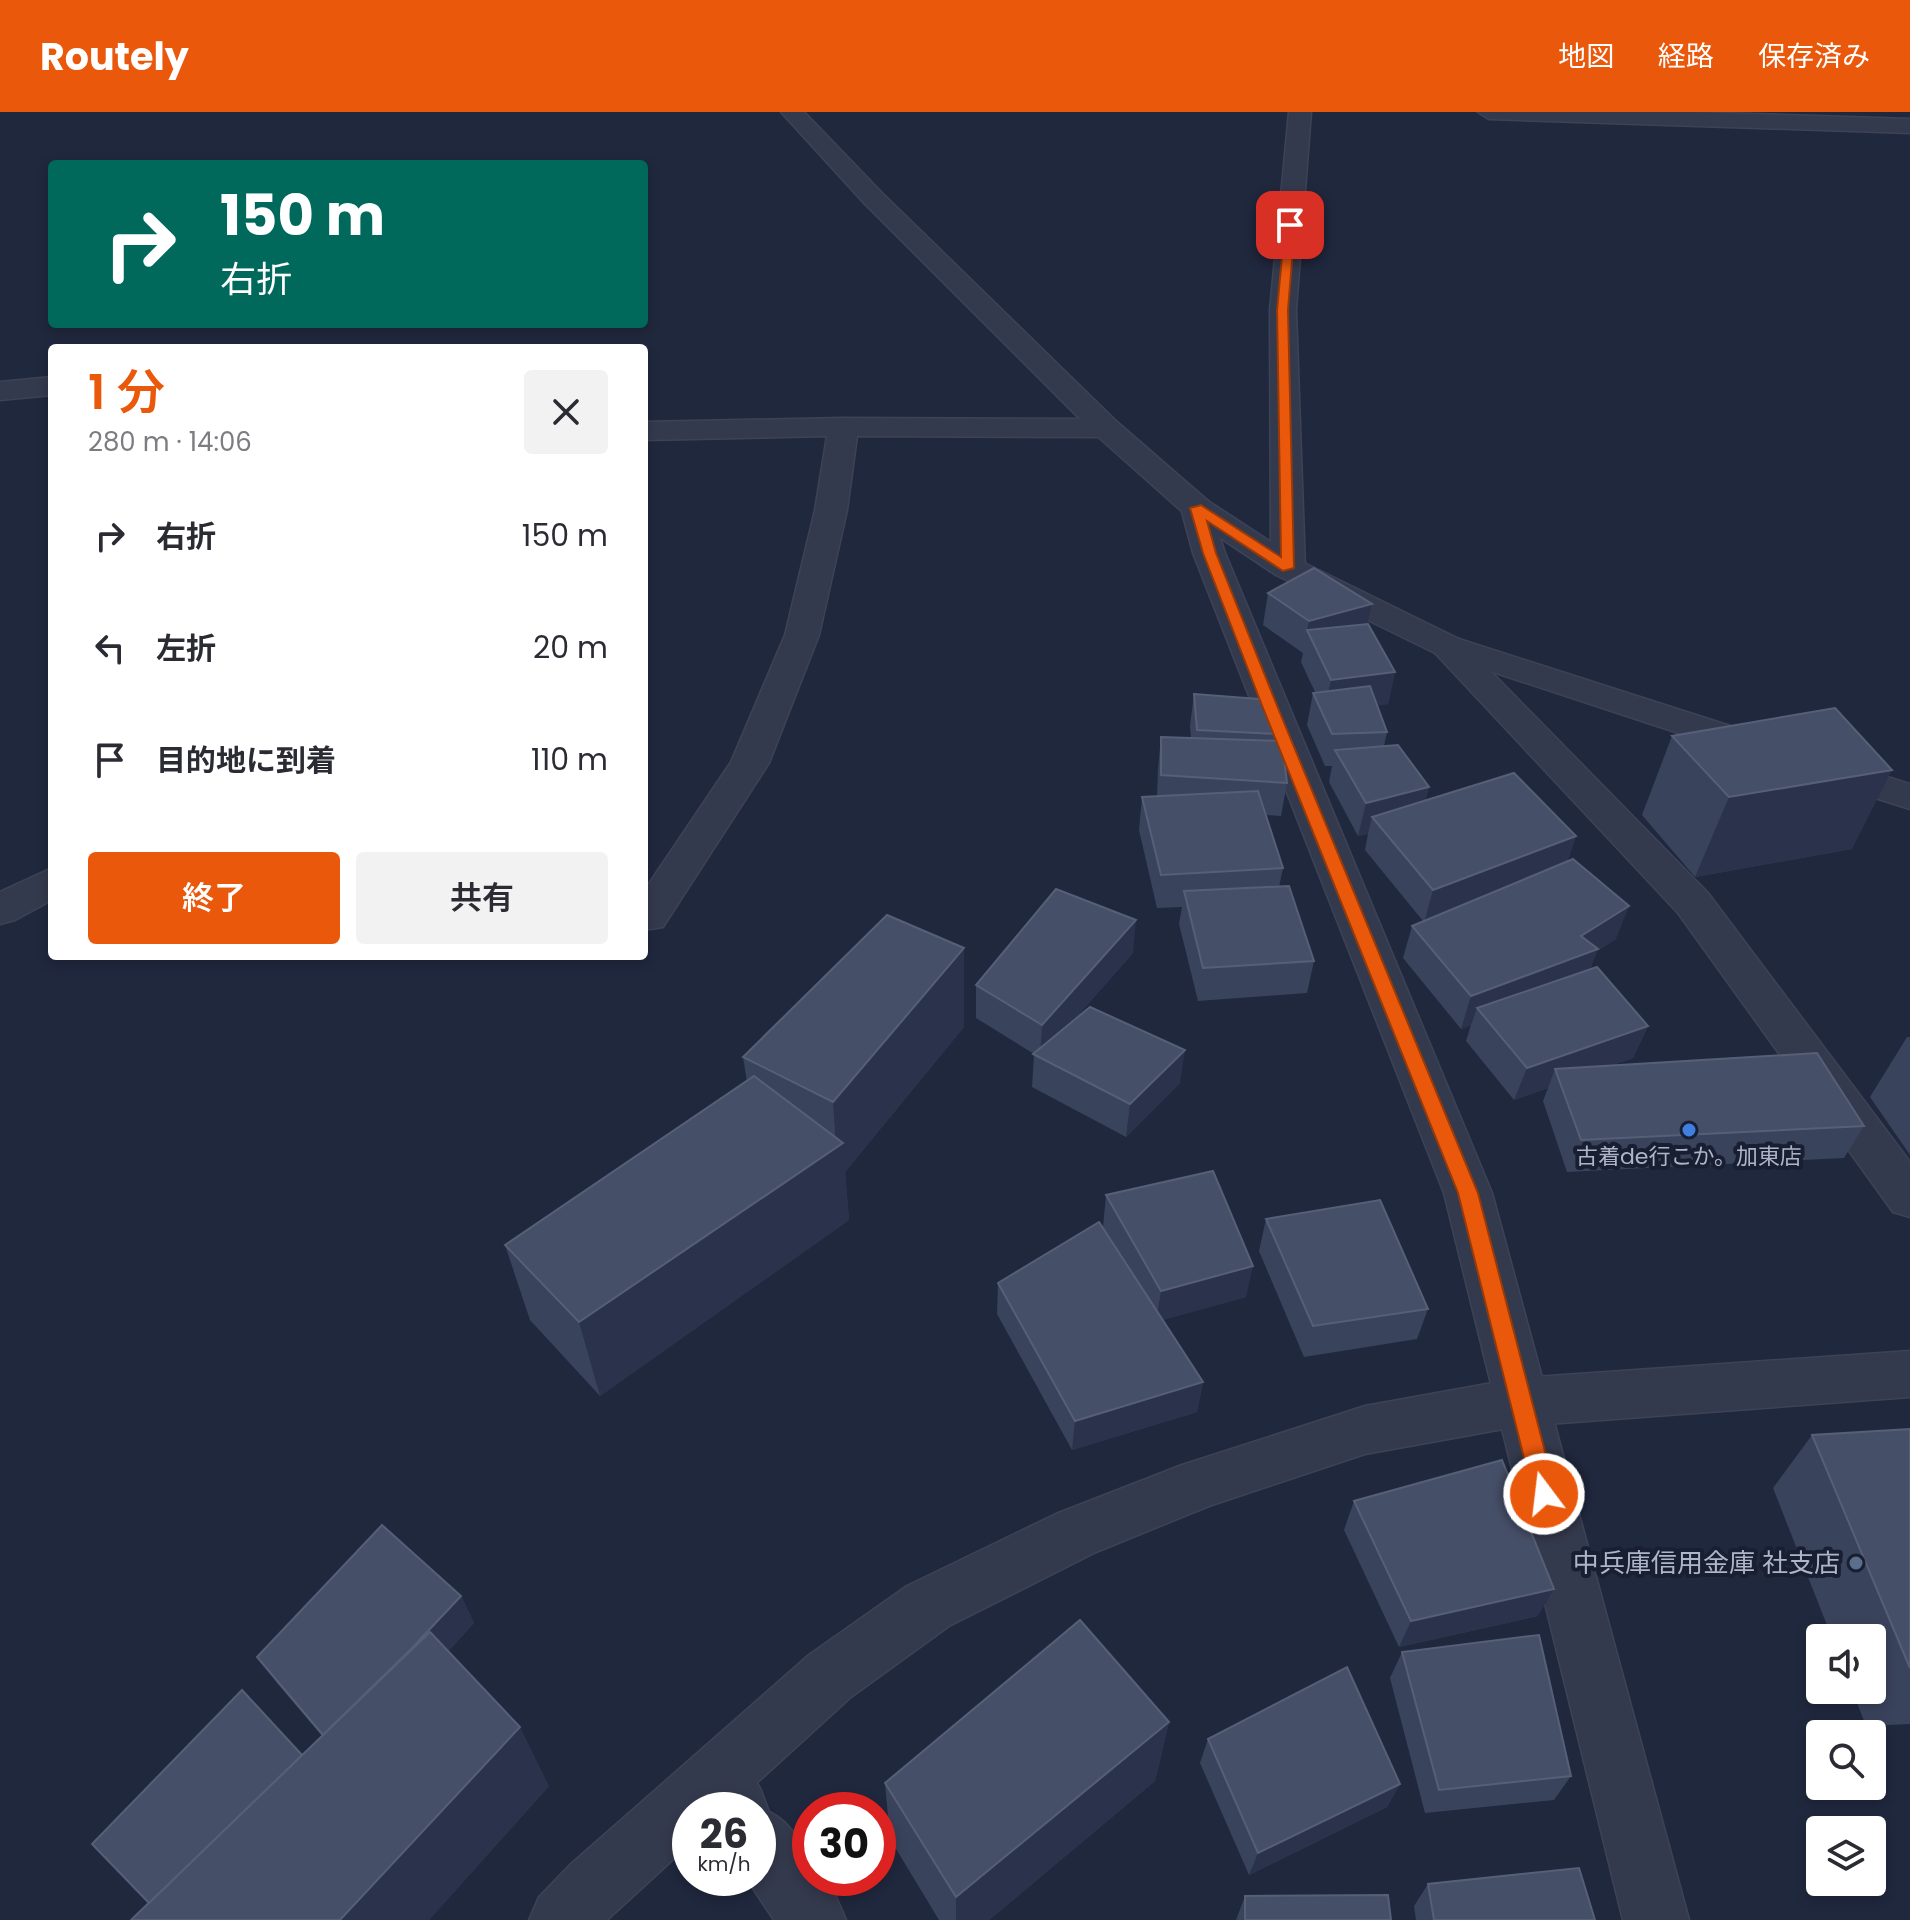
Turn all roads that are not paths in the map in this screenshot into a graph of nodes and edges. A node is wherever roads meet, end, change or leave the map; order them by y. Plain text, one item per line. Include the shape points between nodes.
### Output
1 (792, 112) edge
2 (1300, 112) edge
3 (1489, 112) edge
4 (1910, 126) edge
5 (48, 386) edge
6 (0, 391) edge
7 (843, 427) junction
8 (1106, 428) junction
9 (648, 431) edge
10 (1197, 508) junction
11 (1288, 568) junction
12 (1447, 646) junction
13 (1910, 797) edge
14 (48, 884) edge
15 (0, 910) edge
16 (648, 917) edge
17 (1910, 1198) edge
18 (1910, 1374) edge
19 (1520, 1402) junction
20 (729, 1792) edge
21 (672, 1833) edge
22 (776, 1866) edge
23 (562, 1920) edge
24 (813, 1920) edge
25 (1656, 1920) edge

1 - 8 street
2 - 11 street via 1283,310
3 - 4 street
5 - 6 street
7 - 8 street
7 - 9 street
7 - 16 street via 831,510 802,635 750,763
8 - 10 street
10 - 11 street
10 - 19 street via 1209,553 1468,1193
11 - 12 street
12 - 13 street
12 - 17 street via 1693,903
14 - 15 street
18 - 19 street
19 - 20 street via 1365,1430 1202,1483 1076,1533 928,1606 830,1676
19 - 25 street
21 - 23 street via 593,1888
22 - 24 street

